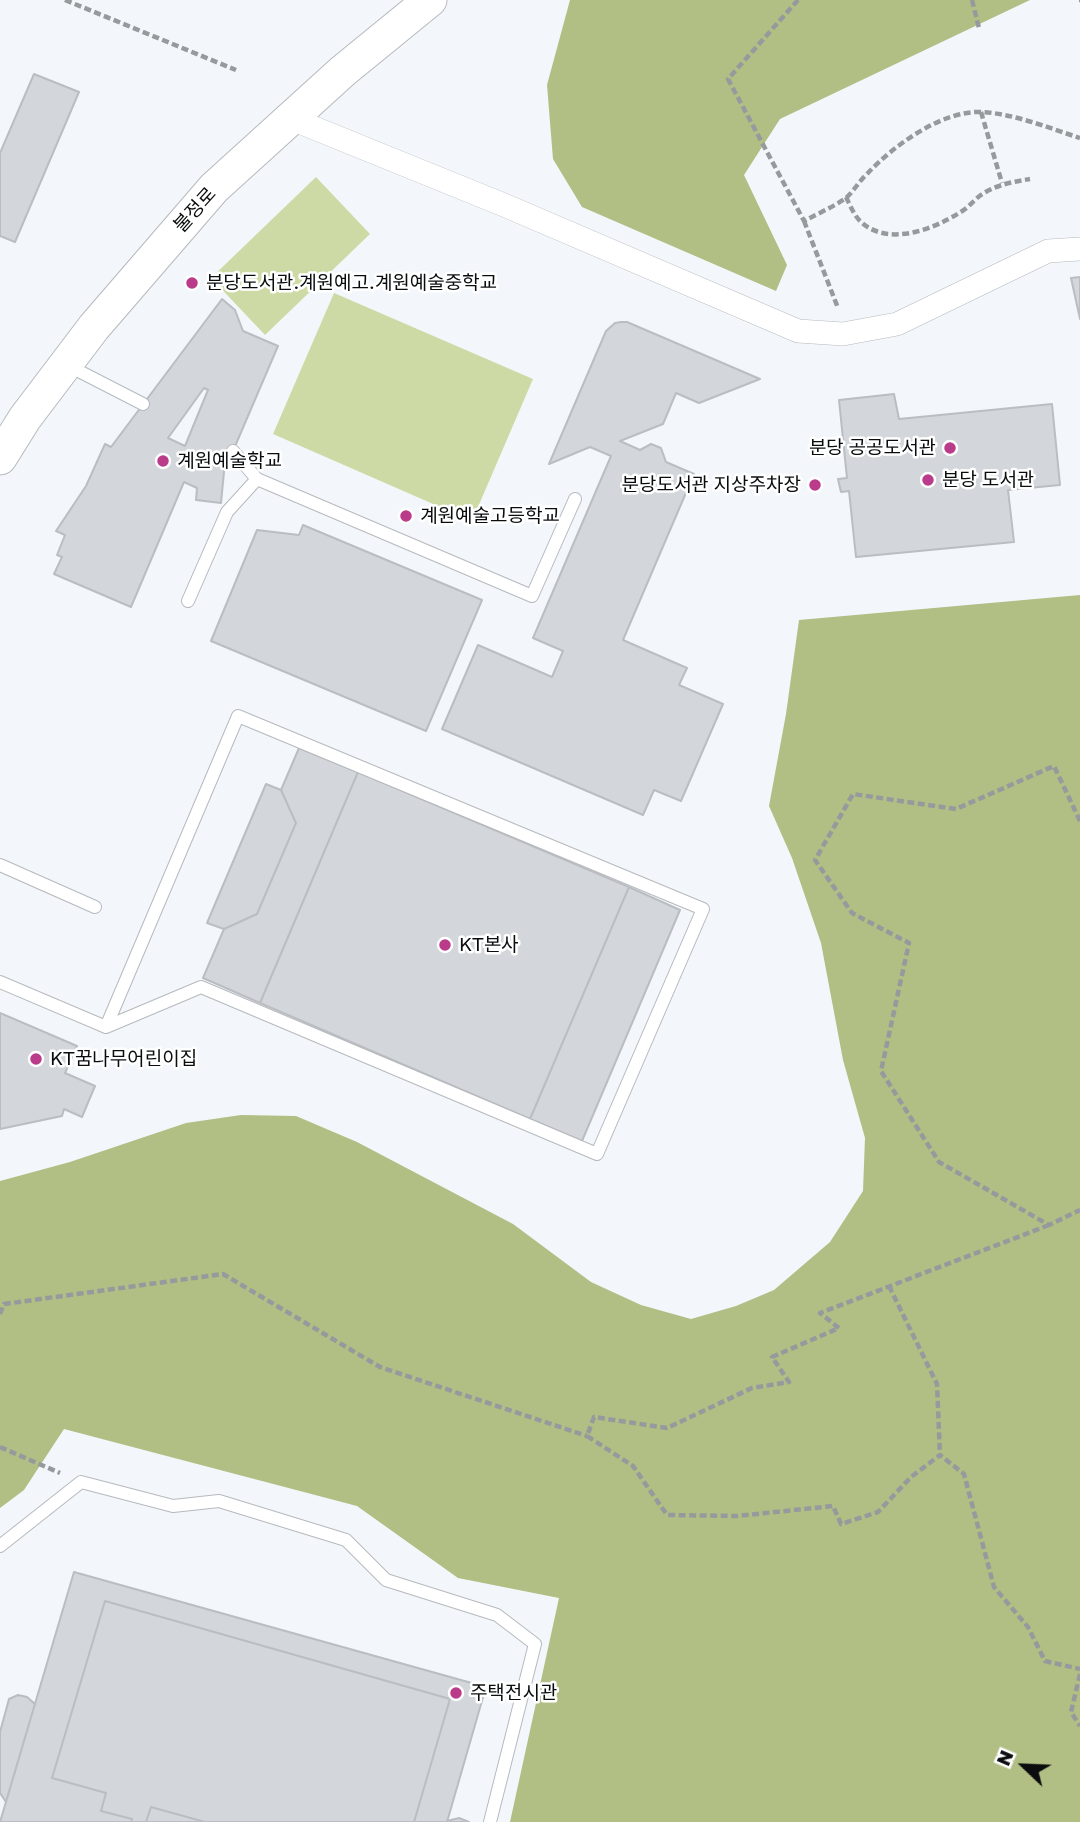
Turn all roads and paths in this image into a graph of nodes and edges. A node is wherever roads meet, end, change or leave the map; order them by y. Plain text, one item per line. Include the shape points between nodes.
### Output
1 (65, 0) edge
2 (430, 0) edge
3 (798, 0) edge
4 (972, 0) edge
5 (979, 28) dead end
6 (236, 70) dead end
7 (981, 112) junction
8 (292, 119) junction
9 (1080, 138) edge
10 (1030, 179) dead end
11 (1002, 183) junction
12 (846, 197) junction
13 (804, 221) junction
14 (1080, 249) edge
15 (838, 308) dead end
16 (67, 365) junction
17 (143, 404) dead end
18 (233, 451) dead end
19 (0, 458) edge
20 (257, 479) junction
21 (575, 499) dead end
22 (188, 600) dead end
23 (1080, 821) edge
24 (0, 865) edge
25 (95, 906) dead end
26 (0, 982) edge
27 (106, 1027) junction
28 (1080, 1210) edge
29 (1049, 1225) junction
30 (889, 1286) junction
31 (2, 1304) edge
32 (0, 1314) edge
33 (587, 1436) junction
34 (0, 1447) edge
35 (940, 1455) junction
36 (81, 1482) junction
37 (0, 1546) edge
38 (1080, 1671) edge
39 (1080, 1726) edge
40 (490, 1822) edge

1 - 6 path
2 - 8 main road, 불정로
3 - 13 path via 729,79
4 - 5 path
7 - 9 path
7 - 11 path
7 - 12 path via 950,117 920,131 892,150
8 - 14 street via 798,331 843,334 897,324 944,292 1048,251
8 - 16 main road, 불정로 via 214,188
10 - 11 path
11 - 12 path via 938,225 897,234 868,228 857,219
12 - 13 path
13 - 15 path
16 - 17 lane
16 - 19 main road, 불정로
18 - 20 lane
20 - 21 lane via 532,596
20 - 22 lane via 227,512
23 - 29 path via 1054,766 956,809 853,794 815,860 852,913 909,943 881,1071 939,1162
24 - 25 lane
26 - 27 lane
27 - 27 lane via 201,987 597,1154 703,909 238,716
28 - 29 path
29 - 30 path
30 - 33 path via 820,1313 838,1328 772,1357 789,1382 752,1388 667,1428 594,1417
30 - 35 path via 937,1384
31 - 32 path
31 - 33 path via 223,1274 380,1367
33 - 35 path via 633,1466 667,1515 737,1516 833,1506 841,1524 878,1512
34 - 36 path
35 - 38 path via 964,1474 994,1587 1028,1627 1045,1661
36 - 37 lane
36 - 40 lane via 173,1506 219,1501 346,1540 386,1580 497,1615 535,1644
38 - 39 path via 1071,1712

